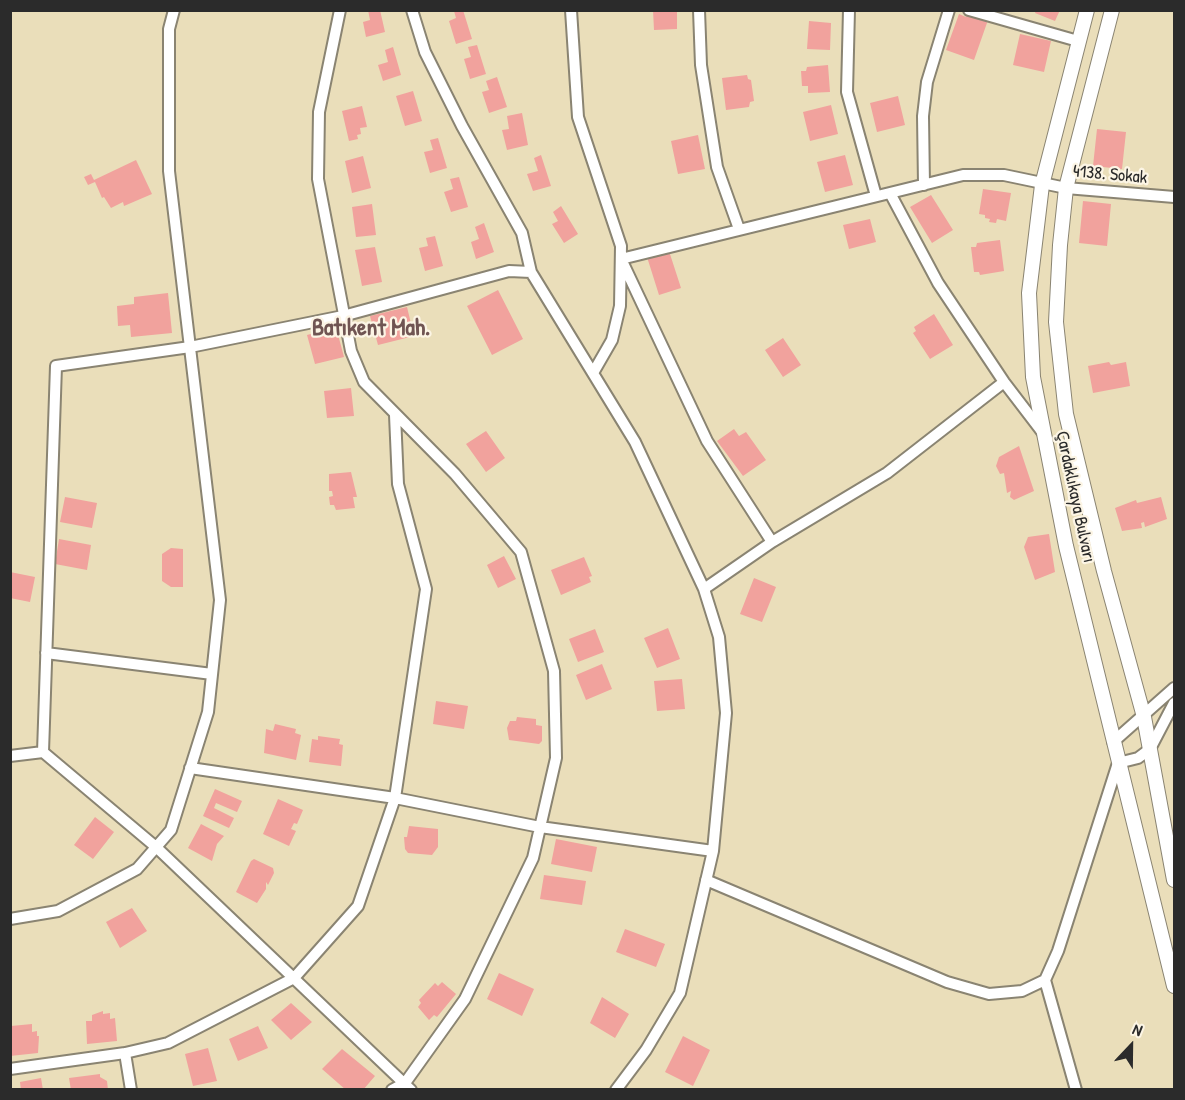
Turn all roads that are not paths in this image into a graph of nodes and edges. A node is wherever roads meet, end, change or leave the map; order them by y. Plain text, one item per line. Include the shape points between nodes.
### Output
1 (174, 10) edge
2 (339, 10) edge
3 (412, 10) edge
4 (571, 10) edge
5 (699, 10) edge
6 (849, 10) edge
7 (949, 10) edge
8 (969, 10) edge
9 (1087, 10) edge
10 (1112, 10) edge
11 (1078, 41) junction
12 (924, 185) junction
13 (1042, 185) junction
14 (1066, 188) junction
15 (890, 193) junction
16 (876, 196) junction
17 (1174, 197) edge
18 (739, 229) junction
19 (621, 259) junction
20 (531, 272) junction
21 (343, 316) junction
22 (190, 347) junction
23 (593, 373) junction
24 (1004, 382) junction
25 (396, 415) junction
26 (1044, 434) junction
27 (772, 542) junction
28 (704, 589) junction
29 (46, 653) junction
30 (212, 674) junction
31 (1174, 688) edge
32 (1174, 703) edge
33 (1144, 717) junction
34 (1113, 742) junction
35 (1150, 749) junction
36 (42, 752) junction
37 (10, 756) edge
38 (1118, 763) junction
39 (190, 768) junction
40 (395, 798) junction
41 (540, 827) junction
42 (156, 847) junction
43 (713, 851) junction
44 (706, 880) junction
45 (1174, 880) edge
46 (10, 919) edge
47 (294, 978) junction
48 (1044, 980) junction
49 (1174, 986) edge
50 (125, 1053) junction
51 (10, 1069) edge
52 (408, 1086) edge
53 (131, 1089) edge
54 (392, 1089) edge
55 (616, 1089) edge
56 (1076, 1089) edge

1 - 22 street via 169,30 169,171
2 - 21 street via 319,112 318,179
3 - 20 street via 425,52 522,233
4 - 19 street via 578,117 621,246
5 - 18 street via 701,65 717,167
6 - 16 street via 847,92
7 - 12 street via 927,82 923,116
8 - 11 street
9 - 11 main road, Çardaklıkaya Bulvarı
10 - 14 main road, Çardaklıkaya Bulvarı
11 - 13 main road, Çardaklıkaya Bulvarı
12 - 13 street, 4138. Sokak via 963,175 1004,175
12 - 15 street, 4138. Sokak
13 - 14 street, 4138. Sokak
13 - 26 main road, Çardaklıkaya Bulvarı via 1029,293 1033,377
14 - 17 street, 4138. Sokak
14 - 33 main road, Çardaklıkaya Bulvarı via 1056,322 1066,414
15 - 16 street, 4138. Sokak
15 - 24 street via 938,283
16 - 18 street, 4138. Sokak
18 - 19 street, 4138. Sokak
19 - 23 street via 620,306 612,340
19 - 27 street via 707,441
20 - 21 street via 509,271
20 - 23 street
21 - 22 street
21 - 25 street via 364,382
22 - 29 street via 56,366
22 - 30 street via 220,600
23 - 28 street via 635,442
24 - 26 street
24 - 27 street via 887,473
25 - 40 street via 398,484 426,589
25 - 41 street via 454,474 521,552 554,671 556,758
26 - 34 main road, Çardaklıkaya Bulvarı via 1066,546
27 - 28 street
28 - 43 street via 719,637 726,713
29 - 30 street
29 - 36 street
30 - 39 street via 208,712
31 - 33 street
32 - 35 street
33 - 34 street
33 - 35 main road, Çardaklıkaya Bulvarı
34 - 38 main road, Çardaklıkaya Bulvarı
35 - 38 street via 1138,758
35 - 45 main road, Çardaklıkaya Bulvarı
36 - 37 street
36 - 42 street
38 - 48 street via 1058,951
38 - 49 main road, Çardaklıkaya Bulvarı
39 - 40 street
39 - 42 street via 171,830
40 - 41 street
40 - 47 street via 358,906
41 - 43 street
41 - 52 street via 533,858 465,999
42 - 46 street via 137,870 58,911
42 - 47 street
43 - 44 street
44 - 48 street via 947,982 989,994 1022,991
44 - 55 street via 680,993 646,1050
47 - 50 street via 168,1043
47 - 52 street
48 - 56 street
50 - 51 street
50 - 53 street
52 - 54 street

